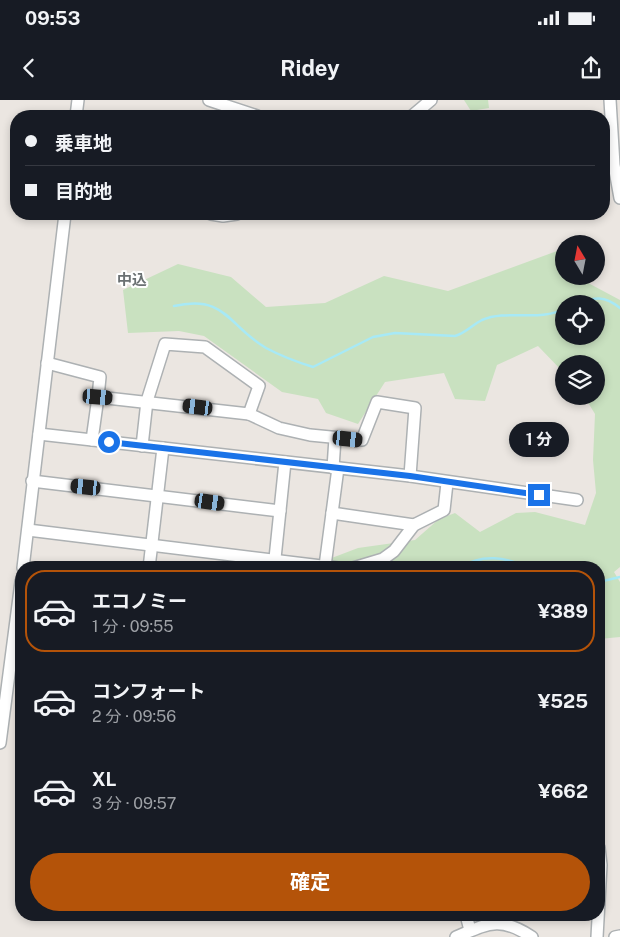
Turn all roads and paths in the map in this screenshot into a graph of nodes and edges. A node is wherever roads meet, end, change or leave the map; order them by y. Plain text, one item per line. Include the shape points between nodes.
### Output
1 (209, 100) edge
2 (431, 100) edge
3 (610, 100) edge
4 (239, 110) edge
5 (419, 110) edge
6 (620, 198) edge
7 (64, 220) edge
8 (47, 363) junction
9 (98, 397) junction
10 (147, 401) junction
11 (249, 414) junction
12 (38, 434) junction
13 (335, 438) junction
14 (92, 440) junction
15 (142, 446) junction
16 (163, 448) junction
17 (285, 462) junction
18 (336, 468) junction
19 (410, 476) junction
20 (32, 481) junction
21 (447, 482) junction
22 (158, 495) junction
23 (576, 500) dead end
24 (280, 511) junction
25 (332, 513) junction
26 (414, 525) junction
27 (28, 530) junction
28 (152, 544) junction
29 (24, 561) edge
30 (150, 561) edge
31 (261, 561) edge
32 (274, 561) edge
33 (326, 561) edge
34 (378, 561) edge
35 (15, 652) edge
36 (0, 743) edge
37 (468, 921) edge
38 (599, 921) edge
39 (470, 930) junction
40 (620, 936) edge
41 (456, 937) edge
42 (532, 937) edge
43 (597, 937) edge
44 (615, 937) edge

1 - 4 street
2 - 5 street
3 - 6 street via 614,165
7 - 8 street
8 - 9 street via 100,377
8 - 12 street
9 - 10 street
9 - 14 street
10 - 11 street
10 - 11 street via 165,344 205,347 260,386
10 - 15 street
11 - 13 street via 279,428
12 - 14 street
12 - 20 street
13 - 18 street
13 - 19 street via 362,440 377,402 415,408
14 - 15 street
15 - 16 street
16 - 17 street
16 - 22 street
17 - 18 street
17 - 24 street
18 - 19 street
18 - 25 street
19 - 21 street
20 - 22 street
20 - 27 street
21 - 23 street
21 - 26 street via 444,510
22 - 24 street
22 - 28 street
24 - 32 street
25 - 26 street
25 - 33 street
26 - 34 street via 394,551
27 - 28 street
27 - 29 street
28 - 30 street
28 - 31 street
35 - 36 street
37 - 39 street
38 - 43 street
39 - 41 street
39 - 42 street via 488,923 502,923 517,927
40 - 44 street

